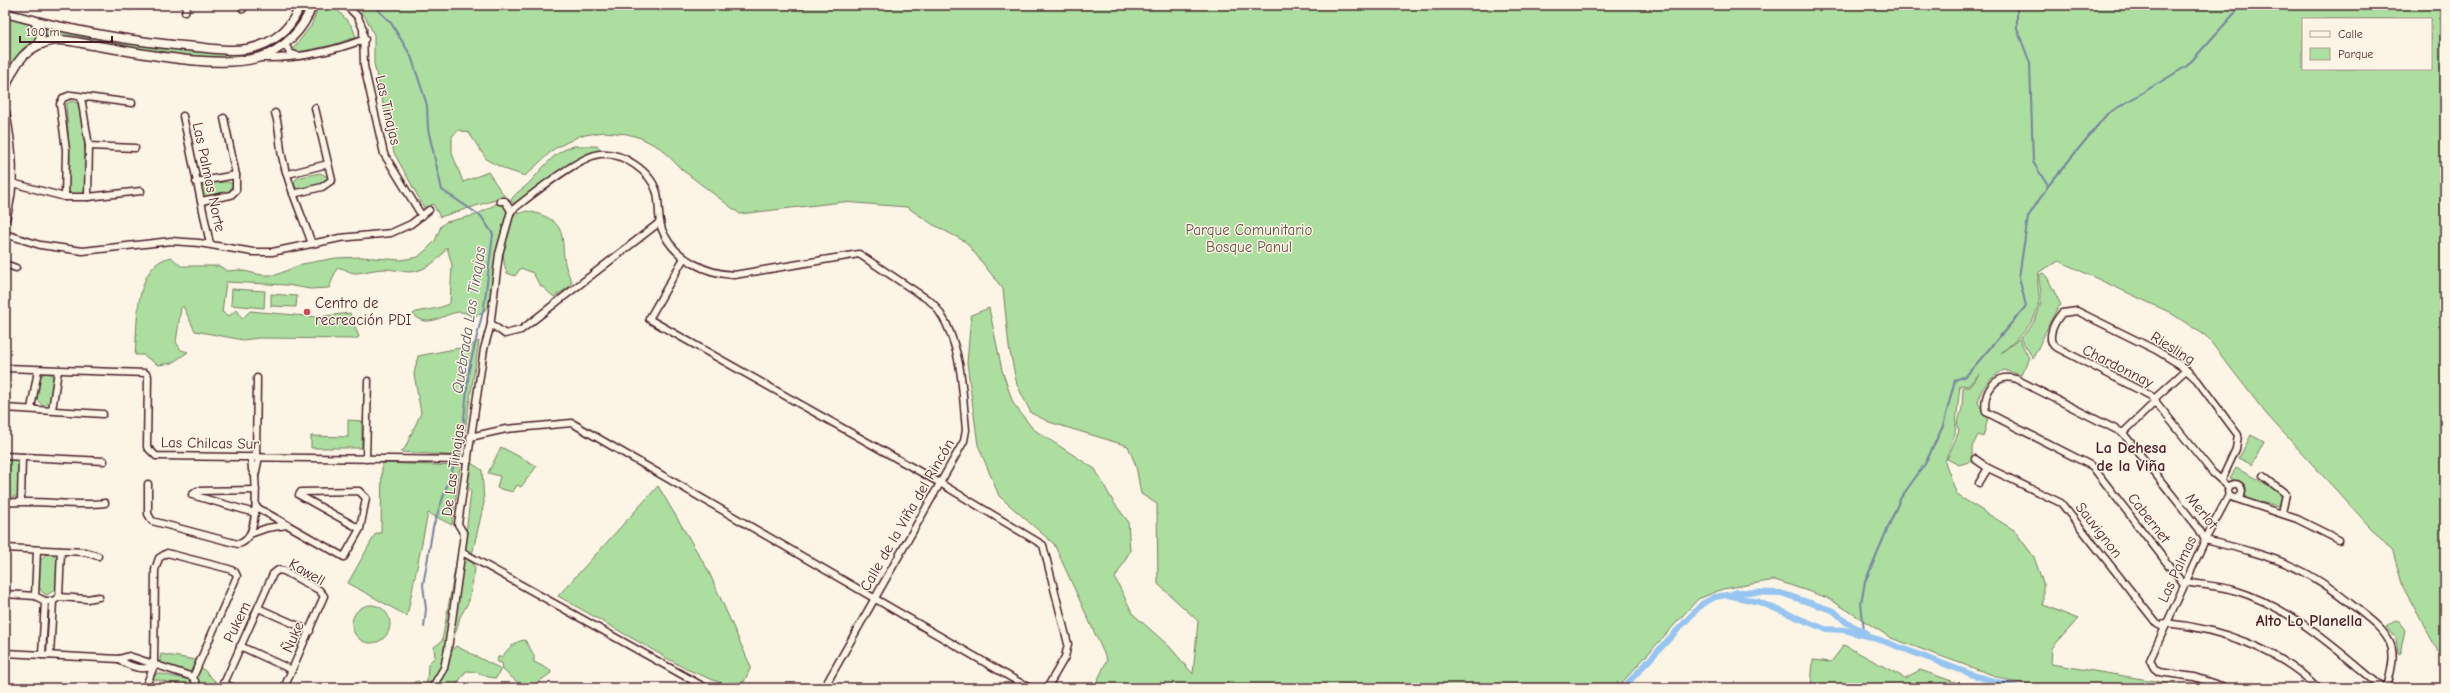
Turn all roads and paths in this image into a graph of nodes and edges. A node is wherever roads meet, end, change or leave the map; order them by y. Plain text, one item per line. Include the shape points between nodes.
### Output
1 (187, 5) edge
2 (300, 5) edge
3 (312, 5) edge
4 (346, 5) edge
5 (185, 12) dead end
6 (5, 13) edge
7 (33, 20) junction
8 (364, 39) junction
9 (285, 44) junction
10 (37, 45) junction
11 (299, 56) junction
12 (257, 58) junction
13 (5, 89) edge
14 (82, 97) junction
15 (132, 103) dead end
16 (315, 108) dead end
17 (5, 112) edge
18 (275, 114) dead end
19 (183, 116) dead end
20 (224, 118) dead end
21 (89, 146) junction
22 (135, 148) dead end
23 (328, 164) junction
24 (288, 174) junction
25 (236, 175) junction
26 (196, 182) junction
27 (12, 183) junction
28 (141, 191) dead end
29 (293, 194) junction
30 (88, 197) junction
31 (65, 198) junction
32 (200, 201) junction
33 (500, 201) dead end
34 (429, 210) dead end
35 (511, 211) junction
36 (422, 216) junction
37 (5, 219) edge
38 (660, 222) junction
39 (5, 234) edge
40 (210, 244) junction
41 (312, 244) junction
42 (684, 258) junction
43 (5, 264) edge
44 (16, 268) dead end
45 (491, 324) junction
46 (2056, 324) joint
47 (5, 368) edge
48 (38, 370) junction
49 (58, 370) junction
50 (2186, 370) junction
51 (257, 378) dead end
52 (2006, 378) joint
53 (368, 381) dead end
54 (2155, 400) junction
55 (5, 408) edge
56 (31, 409) junction
57 (52, 410) junction
58 (103, 414) dead end
59 (2123, 433) junction
60 (470, 437) junction
61 (5, 456) edge
62 (22, 457) junction
63 (255, 457) junction
64 (1975, 458) dead end
65 (366, 459) junction
66 (468, 460) junction
67 (104, 461) dead end
68 (1988, 468) junction
69 (2263, 476) dead end
70 (2222, 479) junction
71 (940, 483) junction
72 (1979, 483) dead end
73 (148, 484) dead end
74 (2229, 487) junction
75 (256, 490) junction
76 (2232, 497) junction
77 (21, 501) junction
78 (5, 503) edge
79 (105, 503) dead end
80 (255, 510) junction
81 (2282, 513) junction
82 (289, 525) junction
83 (360, 530) junction
84 (250, 534) junction
85 (2205, 540) junction
86 (2339, 540) dead end
87 (5, 548) edge
88 (37, 550) junction
89 (61, 551) junction
90 (462, 552) junction
91 (98, 556) dead end
92 (278, 570) joint
93 (2185, 584) junction
94 (5, 594) edge
95 (35, 596) junction
96 (324, 596) joint
97 (99, 597) dead end
98 (56, 599) junction
99 (874, 599) junction
100 (44, 601) junction
101 (258, 608) junction
102 (2164, 625) junction
103 (310, 631) junction
104 (240, 646) junction
105 (5, 653) edge
106 (42, 655) junction
107 (50, 655) junction
108 (154, 666) junction
109 (292, 670) junction
110 (193, 677) junction
111 (222, 685) edge
112 (145, 688) edge
113 (198, 688) edge
114 (234, 688) edge
115 (284, 688) edge
116 (432, 688) edge
117 (706, 688) edge
118 (824, 688) edge
119 (1030, 688) edge
120 (1047, 688) edge
121 (2228, 688) edge
122 (2318, 688) edge
123 (2383, 688) edge
124 (2388, 688) edge

1 - 5 street
2 - 7 street via 292,22 277,37 264,44 243,49 222,50 124,40
3 - 9 street via 304,22
4 - 8 street, Las Tinajas via 360,21
6 - 7 street
7 - 10 street via 41,30 41,38
8 - 11 street via 336,50
8 - 36 street, Las Tinajas via 364,66 384,154
9 - 11 street via 290,53
9 - 12 street
10 - 12 street via 61,39 173,57 220,61
10 - 13 street via 17,62
11 - 12 street via 279,59
14 - 15 street
14 - 21 street
14 - 31 street via 67,96 60,104 66,150
16 - 23 street
17 - 27 street via 12,157
18 - 24 street via 279,124 282,156
19 - 26 street, Las Palmas Norte
20 - 25 street
21 - 22 street
21 - 30 street
23 - 24 street
23 - 29 street via 332,180 328,184
24 - 29 street
25 - 26 street
25 - 32 street via 238,185 231,195
26 - 32 street, Las Palmas Norte
27 - 31 street
27 - 37 street
28 - 30 street
29 - 41 street
30 - 31 street
32 - 40 street, Las Palmas Norte
33 - 35 street via 505,201
34 - 36 street
35 - 38 street, Calle de la Viña del Rincón via 568,168 599,154 626,160 648,176 657,194
35 - 45 street, De Las Tinajas via 499,254
36 - 41 street via 391,233 340,238
38 - 42 street, Calle de la Viña del Rincón via 666,238
38 - 45 street via 521,330 505,334
39 - 40 street via 40,245 82,251 159,242
40 - 41 street via 263,252 290,250
42 - 71 street via 649,319
42 - 71 street, Calle de la Viña del Rincón via 719,273 734,275 859,254 934,303 958,353 966,430 963,444
43 - 44 street
45 - 60 street, De Las Tinajas via 484,349
46 - 50 street, Riesling via 2062,312 2074,310 2156,350
46 - 54 street, Chardonnay via 2050,336 2056,348
47 - 48 street, Las Chilcas Sur
48 - 49 street, Las Chilcas Sur
48 - 56 street
49 - 57 street
49 - 63 street, Las Chilcas Sur via 140,372 148,376 147,447 154,455
50 - 54 street
50 - 70 street, Riesling via 2238,435 2236,449
51 - 63 street
52 - 59 street, Merlot via 2016,379
52 - 93 street, Cabernet via 1988,390 1985,399 1986,412 2092,466
53 - 65 street
54 - 59 street
54 - 70 street, Chardonnay via 2213,473
55 - 56 street
56 - 57 street
57 - 58 street
59 - 85 street, Merlot
60 - 66 street, De Las Tinajas
60 - 99 street via 506,428 572,423
61 - 62 street
62 - 67 street
62 - 77 street
63 - 65 street, Las Chilcas Sur
63 - 75 street via 252,470
64 - 68 street, Sauvignon
65 - 66 street, Las Chilcas Sur
66 - 90 street, De Las Tinajas via 458,524 464,534
68 - 72 street
68 - 102 street, Sauvignon via 2061,503 2157,624
69 - 81 street via 2286,494
70 - 74 street, Chardonnay
71 - 99 street, Calle de la Viña del Rincón
71 - 120 street via 1038,541 1045,548 1068,644 1065,657
73 - 84 street via 148,514 152,521 238,544 243,543
74 - 76 street, Las Palmas
74 - 76 street, Las Palmas via 2235,484 2241,489 2240,496
75 - 80 street
75 - 80 street via 197,491 192,495
76 - 81 street
76 - 85 street, Las Palmas
77 - 78 street
77 - 79 street
80 - 82 street
80 - 84 street
81 - 86 street
82 - 83 street via 344,557
82 - 84 street via 267,528
83 - 83 street via 301,497 299,493 363,493 366,498
85 - 93 street, Las Palmas
85 - 124 street, Merlot via 2271,556 2310,574 2334,590 2379,627 2390,643 2392,668
87 - 88 street
88 - 89 street
88 - 95 street
89 - 91 street via 86,552
89 - 98 street
90 - 116 street, De Las Tinajas via 446,663
90 - 117 street
92 - 96 street, Kawell via 284,570 319,590
92 - 101 street, Pukem via 273,574
93 - 102 street, Las Palmas
93 - 123 street via 2233,590 2276,608 2315,632
94 - 95 street
95 - 100 street
96 - 103 street, Ñuke
97 - 98 street
98 - 100 street
98 - 107 street
99 - 118 street, Calle de la Viña del Rincón
99 - 119 street
100 - 106 street
101 - 103 street
101 - 104 street, Pukem
102 - 121 street, Las Palmas via 2151,654 2151,664 2160,672 2194,676
102 - 122 street, Sauvignon via 2212,632 2250,644 2278,658
103 - 109 street, Ñuke
104 - 109 street
104 - 111 street, Pukem
105 - 106 street
106 - 107 street
107 - 108 street via 120,659 125,664 142,669
108 - 110 street
108 - 110 street via 154,574 160,556 168,553 235,572 236,580
108 - 112 street
109 - 115 street, Ñuke
110 - 113 street
111 - 114 street

